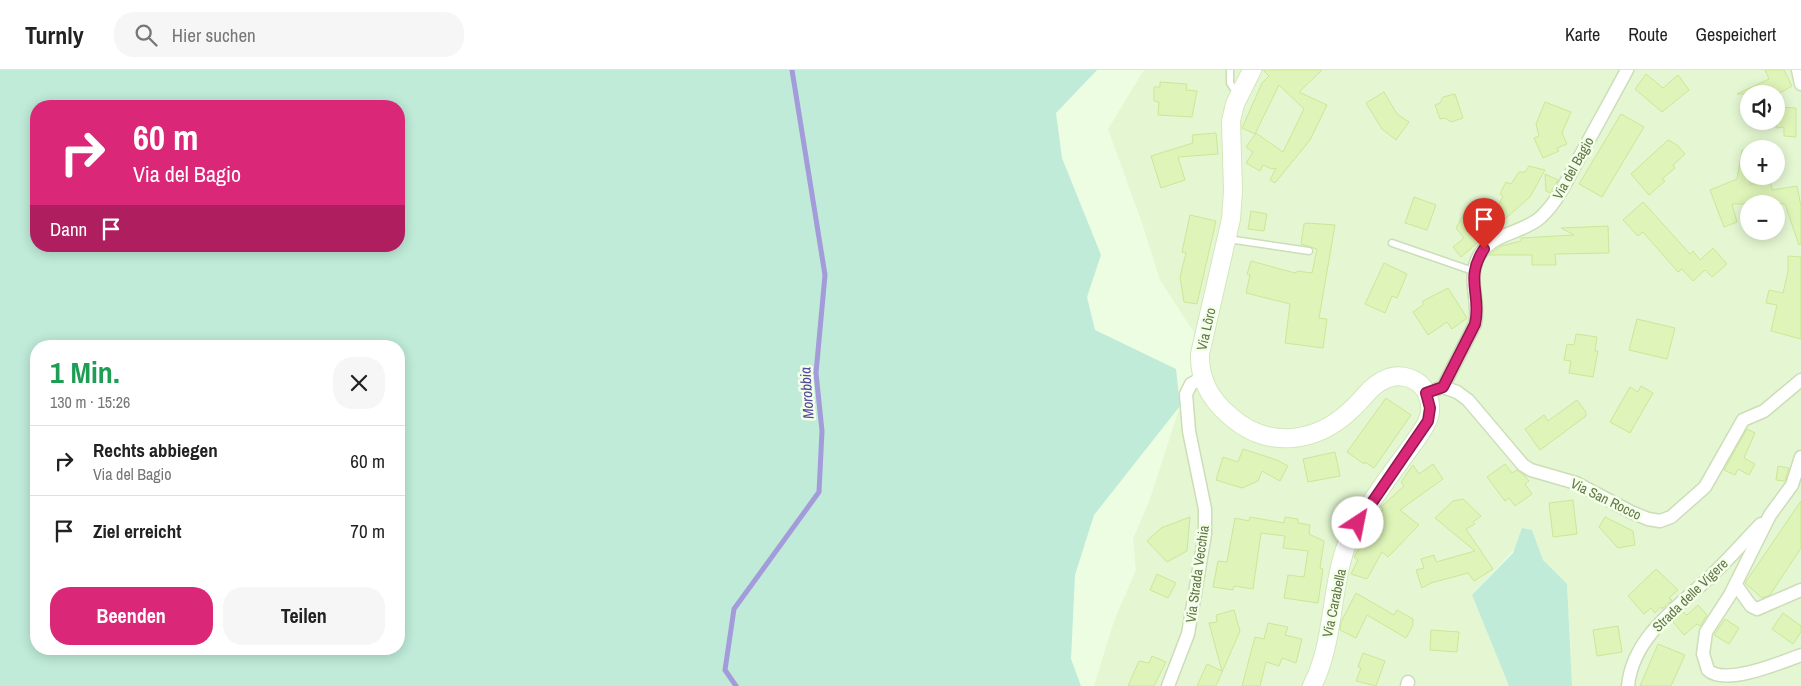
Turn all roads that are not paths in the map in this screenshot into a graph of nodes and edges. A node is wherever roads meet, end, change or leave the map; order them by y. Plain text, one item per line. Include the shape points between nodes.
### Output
1 (1230, 70) edge
2 (1252, 70) edge
3 (1627, 70) edge
4 (1798, 70) edge
5 (1801, 84) edge
6 (1239, 96) junction
7 (1227, 238) junction
8 (1392, 242) dead end
9 (1309, 251) dead end
10 (1473, 271) junction
11 (1202, 378) junction
12 (1801, 380) edge
13 (1443, 387) junction
14 (1426, 393) junction
15 (1801, 457) edge
16 (1770, 515) junction
17 (1736, 584) junction
18 (1801, 590) edge
19 (1801, 655) edge
20 (1168, 686) edge
21 (1312, 686) edge
22 (1628, 686) edge

1 - 6 lane via 1230,83
2 - 6 street, Via Lôro
3 - 10 street, Via del Bagio via 1554,202 1527,228 1501,236 1484,249
4 - 5 street
6 - 7 street, Via Lôro via 1231,120 1233,191
7 - 9 lane
7 - 11 street, Via Lôro via 1200,354
8 - 10 lane
10 - 13 street via 1477,315
11 - 14 street, Via Lôro via 1211,396 1233,419 1254,432 1282,439 1309,436 1329,427 1387,378 1408,378
11 - 20 street, Via Strada Vecchia via 1191,384 1186,394 1189,431 1205,509 1204,542 1188,634
12 - 13 street, Via San Rocco via 1764,411 1743,420 1705,487 1671,517 1660,521 1631,512 1576,482 1523,465 1468,400
13 - 14 street
14 - 21 street, Via Carabella via 1430,408 1428,421 1367,508 1349,540 1322,663
15 - 16 street via 1792,485
16 - 17 street
16 - 22 street, Strada delle Vigere via 1650,634 1631,666
17 - 18 street via 1751,606 1757,609
17 - 19 street via 1704,638 1703,654 1711,674 1720,678 1742,676

